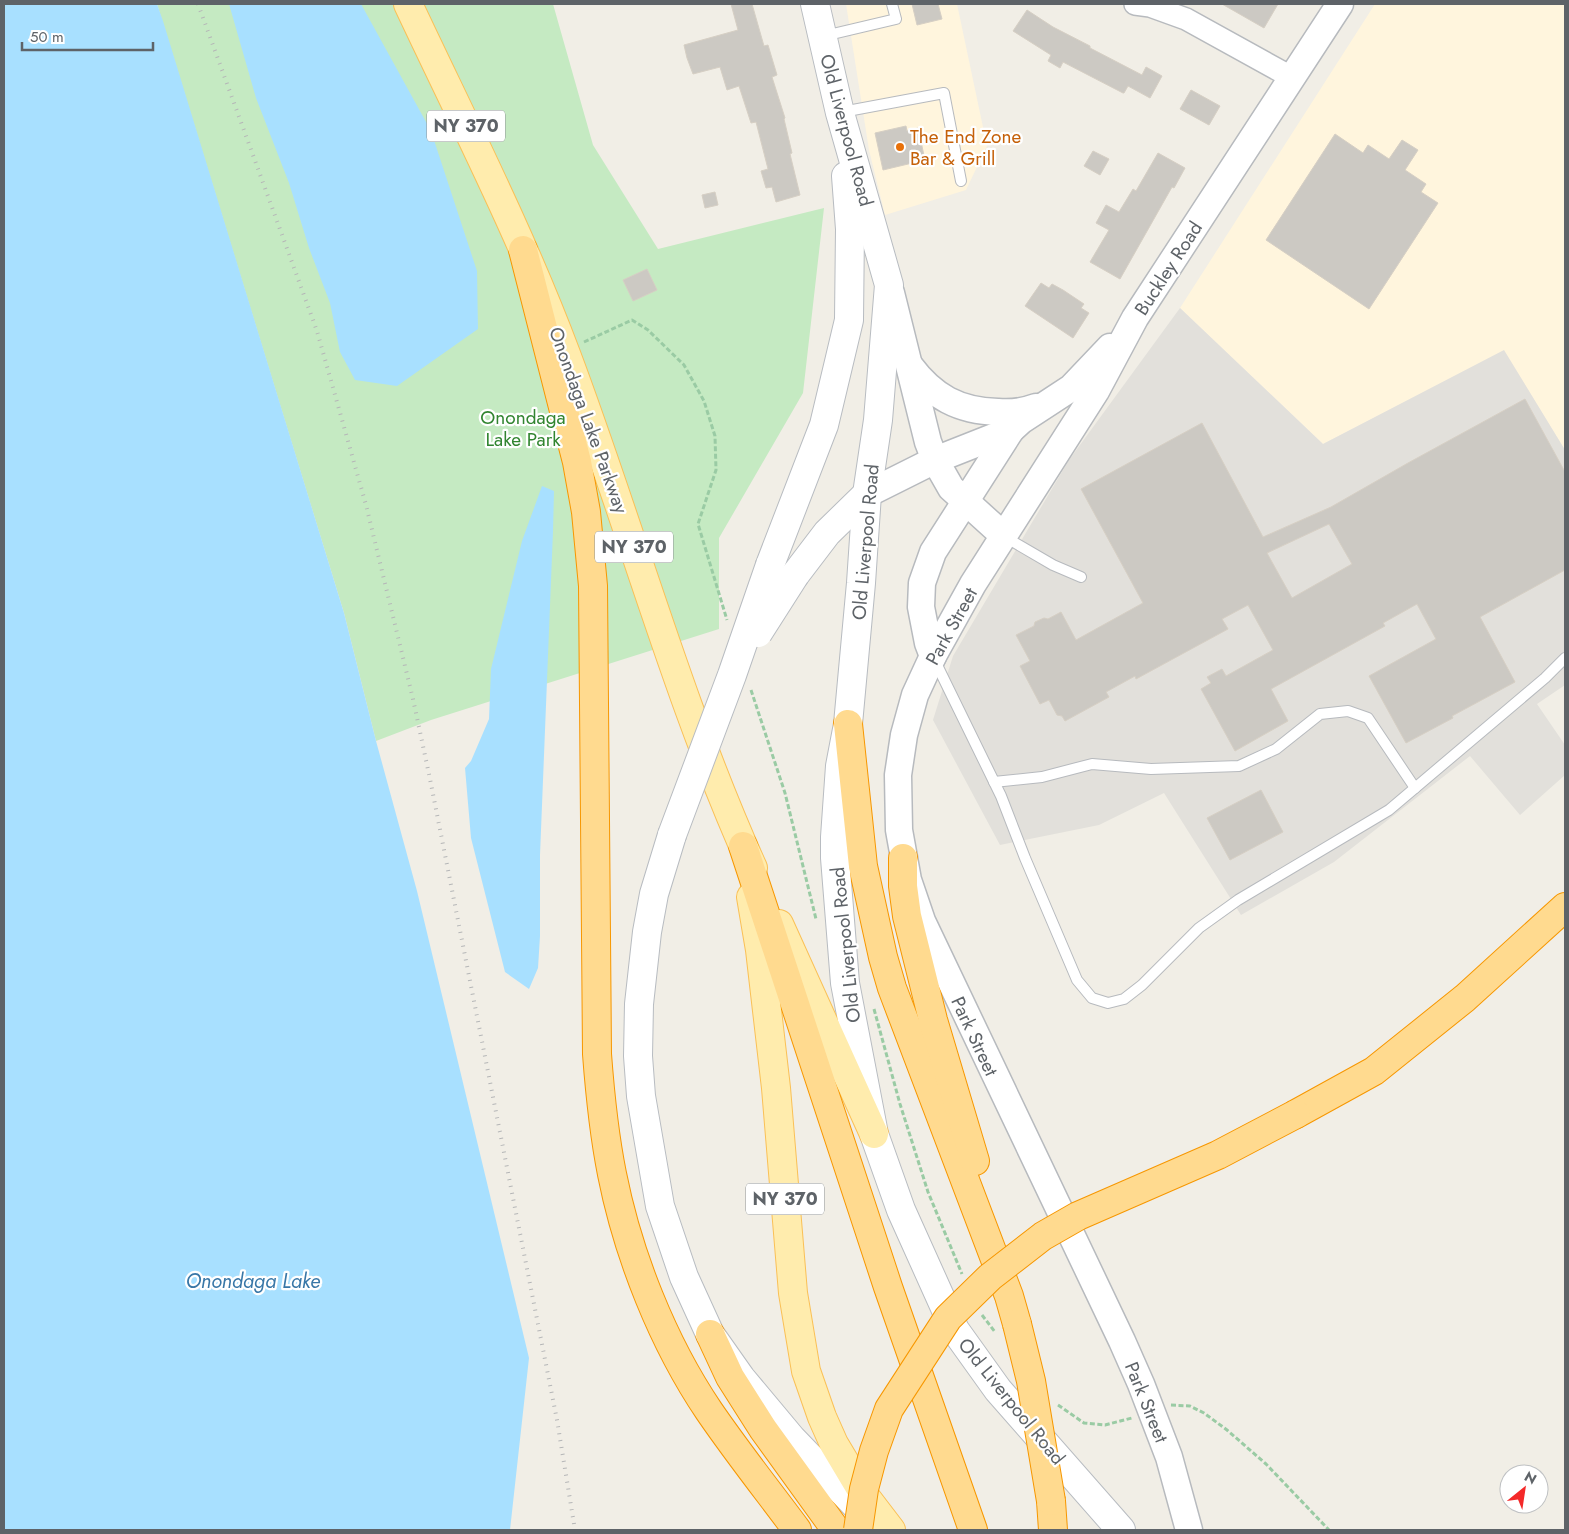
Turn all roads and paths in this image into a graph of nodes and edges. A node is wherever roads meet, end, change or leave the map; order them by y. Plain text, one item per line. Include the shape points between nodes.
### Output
1 (408, 4) edge
2 (815, 4) edge
3 (892, 4) edge
4 (1135, 4) edge
5 (1340, 4) edge
6 (822, 36) junction
7 (1292, 77) junction
8 (840, 112) junction
9 (961, 181) dead end
10 (523, 250) junction
11 (889, 285) junction
12 (1135, 318) junction
13 (908, 362) junction
14 (1051, 401) junction
15 (1011, 430) junction
16 (935, 460) junction
17 (867, 494) junction
18 (965, 501) junction
19 (1004, 536) junction
20 (782, 570) junction
21 (1081, 577) dead end
22 (933, 656) junction
23 (1565, 658) edge
24 (848, 724) junction
25 (994, 782) junction
26 (1415, 788) junction
27 (743, 846) junction
28 (903, 858) junction
29 (1565, 907) edge
30 (874, 1134) junction
31 (1017, 1324) junction
32 (710, 1334) junction
33 (798, 1530) edge
34 (836, 1530) edge
35 (858, 1530) edge
36 (880, 1530) edge
37 (891, 1530) edge
38 (973, 1530) edge
39 (1053, 1530) edge
40 (1121, 1530) edge
41 (1189, 1530) edge

1 - 10 main road, Onondaga Lake Parkway / NY 370
2 - 6 main road, Old Liverpool Road
3 - 6 lane via 896,20
4 - 7 street via 1186,19
5 - 7 street, Buckley Road
6 - 8 main road, Old Liverpool Road
7 - 12 street, Buckley Road
8 - 9 lane via 944,93
8 - 11 main road, Old Liverpool Road
8 - 20 main road via 850,229 849,320 824,426
10 - 27 main road, Onondaga Lake Parkway / NY 370 via 565,351 607,466 681,690
10 - 33 highway via 577,462 586,512 592,576 596,1054 612,1175 641,1276 675,1352 709,1410
11 - 13 street, Old Liverpool Road
11 - 17 main road, Old Liverpool Road via 878,420
12 - 14 street via 1071,388
12 - 19 street, Buckley Road via 1096,391
13 - 14 street via 931,390 956,405 982,412 1014,413
13 - 16 street, Old Liverpool Road
14 - 15 street
15 - 16 street
15 - 18 street
16 - 17 street
16 - 18 street, Old Liverpool Road via 951,488
17 - 20 main road
17 - 24 main road, Old Liverpool Road
18 - 19 street, Old Liverpool Road
18 - 22 street via 933,552 922,582 921,606
19 - 21 lane via 1053,565
19 - 22 street, Park Street
20 - 32 main road, bridge via 732,675 672,835 654,894 639,1004 641,1096 660,1206 684,1277
22 - 25 lane
22 - 28 street, Park Street via 915,695 898,775
23 - 26 lane
24 - 30 main road, Old Liverpool Road via 840,766 835,858 845,983
24 - 31 highway via 863,866 883,957
25 - 26 lane via 1042,777 1092,764 1150,768 1239,766 1276,749 1320,714 1348,711 1368,718
25 - 26 lane via 1077,980 1090,997 1108,1003 1124,999 1142,985 1199,928 1230,905 1389,810
27 - 30 main road, NY 370
27 - 37 main road, NY 370 via 761,959 776,1088 793,1292 806,1372 834,1444 865,1496
27 - 38 highway via 888,1287
28 - 31 highway via 906,916 933,1020 1008,1268
28 - 41 street, Park Street via 922,921 1141,1384 1169,1457
29 - 35 highway, bridge via 1465,998 1374,1071 1218,1155 1078,1216 1043,1236 990,1277 948,1318 889,1409 864,1489
30 - 40 main road, Old Liverpool Road / NY 370 via 901,1210 955,1330 998,1390
31 - 39 highway, bridge via 1031,1382
32 - 34 highway via 730,1377 758,1421
32 - 36 main road via 741,1378 792,1439

